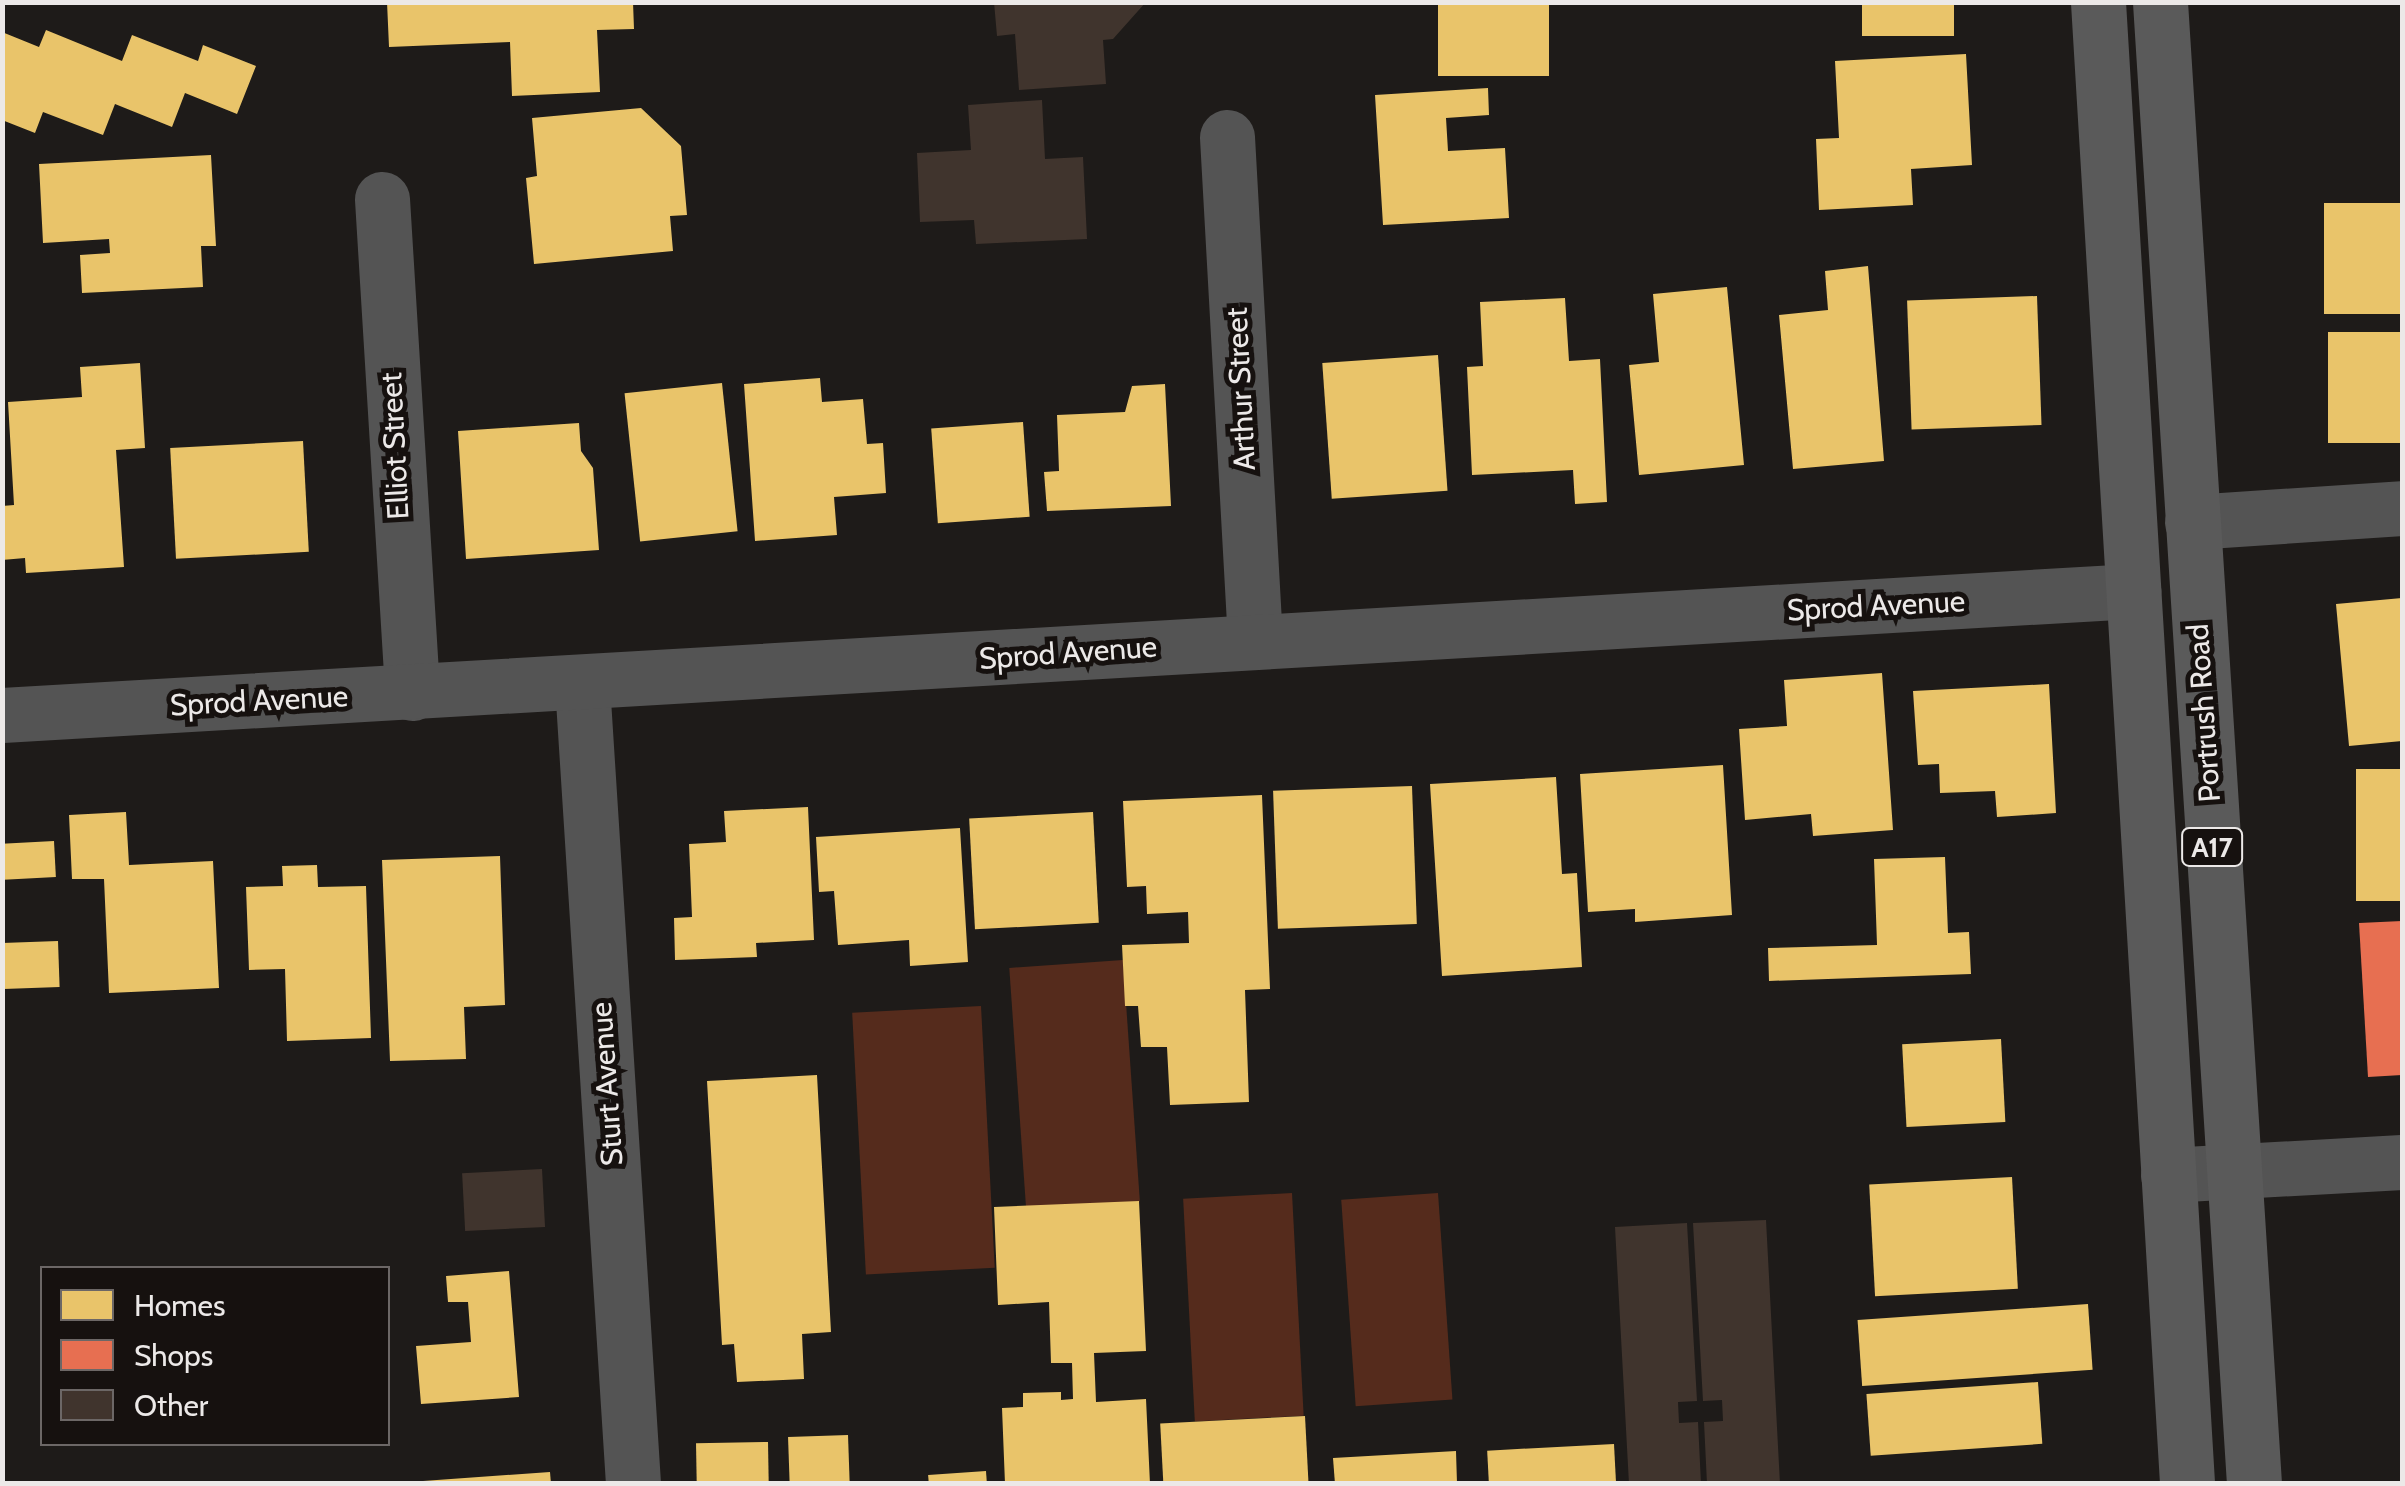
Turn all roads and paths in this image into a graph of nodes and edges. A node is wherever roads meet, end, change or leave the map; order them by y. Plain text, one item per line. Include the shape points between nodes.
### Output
1 (2098, 2) edge
2 (2160, 2) edge
3 (1227, 137) dead end
4 (382, 199) dead end
5 (2402, 508) edge
6 (2192, 522) junction
7 (2133, 591) junction
8 (1255, 641) junction
9 (582, 684) junction
10 (412, 693) junction
11 (2, 715) edge
12 (2402, 1162) edge
13 (2234, 1172) junction
14 (2168, 1175) junction
15 (632, 1484) edge
16 (2187, 1484) edge
17 (2254, 1484) edge

1 - 7 highway, Portrush Road / A17
2 - 6 highway, Portrush Road / A17
3 - 8 street, Arthur Street
4 - 10 street, Elliot Street
5 - 6 street
6 - 13 highway, Portrush Road / A17
7 - 8 street, Sprod Avenue
7 - 14 highway, Portrush Road / A17
8 - 9 street, Sprod Avenue
9 - 10 street, Sprod Avenue
9 - 15 street, Sturt Avenue
10 - 11 street, Sprod Avenue
12 - 13 street
13 - 14 street
13 - 17 highway, Portrush Road / A17
14 - 16 highway, Portrush Road / A17

